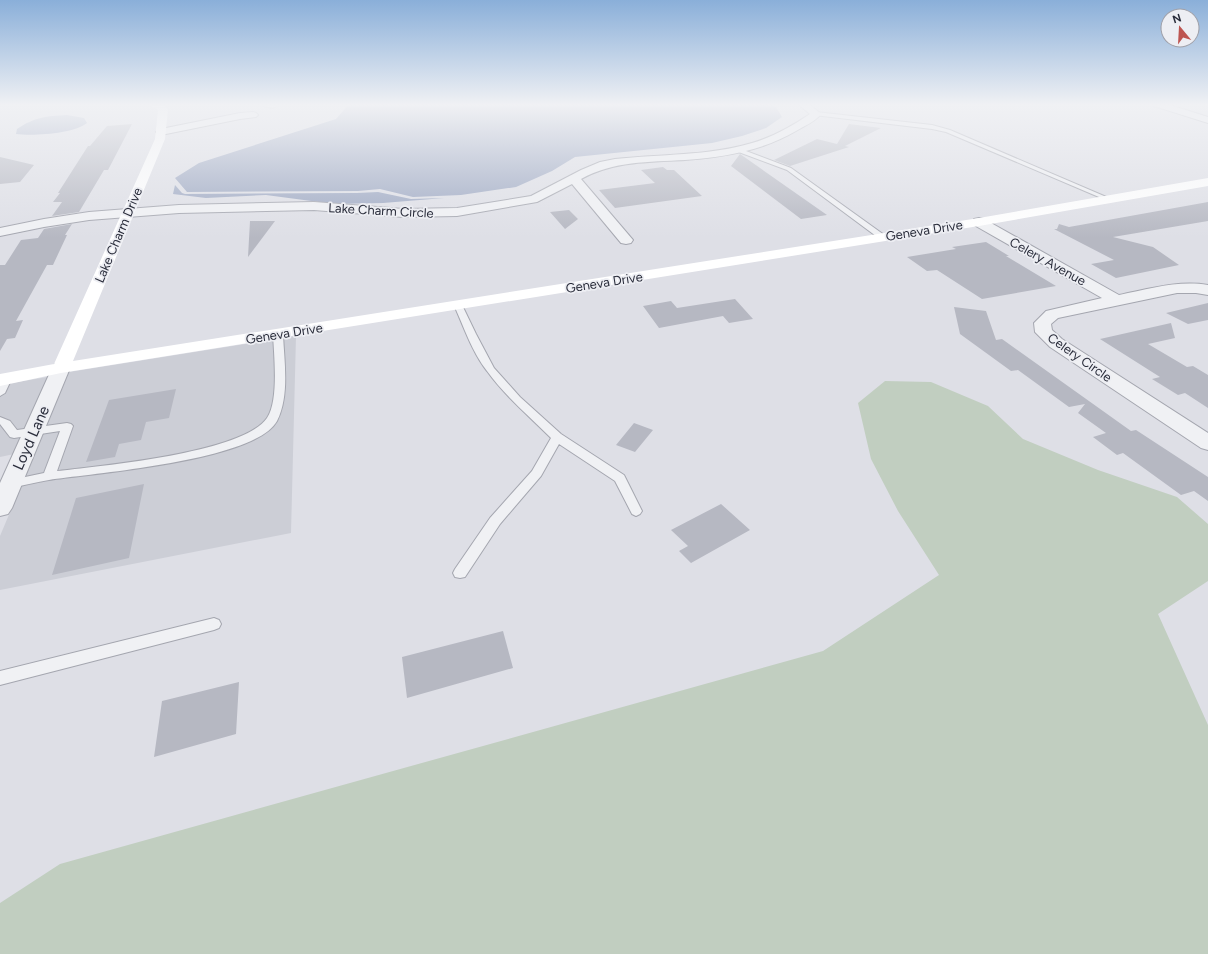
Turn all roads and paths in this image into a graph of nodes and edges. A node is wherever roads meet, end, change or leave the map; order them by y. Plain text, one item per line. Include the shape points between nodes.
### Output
1 (156, 149) edge
2 (743, 149) edge
3 (989, 149) edge
4 (738, 150) junction
5 (574, 178) junction
6 (1208, 182) edge
7 (1108, 199) junction
8 (127, 213) junction
9 (979, 222) junction
10 (0, 232) edge
11 (883, 237) junction
12 (626, 240) dead end
13 (1208, 290) edge
14 (1117, 300) junction
15 (458, 305) junction
16 (278, 334) junction
17 (61, 368) junction
18 (2, 384) edge
19 (0, 420) edge
20 (34, 431) junction
21 (557, 437) junction
22 (1208, 443) edge
23 (49, 476) junction
24 (11, 484) junction
25 (0, 508) edge
26 (636, 511) dead end
27 (460, 572) dead end
28 (214, 624) dead end
29 (0, 678) edge

1 - 8 main road, Lake Charm Drive
2 - 4 street, Lake Charm Circle
3 - 7 lane
4 - 5 street, Lake Charm Circle via 614,163 594,168
4 - 11 lane via 789,169
5 - 8 street, Lake Charm Circle via 538,198 456,212 417,214 298,206
5 - 12 street
6 - 7 main road, Geneva Drive
7 - 9 main road, Geneva Drive
8 - 10 street, Lake Charm Circle via 54,221
8 - 17 main road, Lake Charm Drive
9 - 11 main road, Geneva Drive
9 - 14 street, Celery Avenue
11 - 15 main road, Geneva Drive
13 - 14 street, Celery Circle via 1177,288
14 - 22 street, Celery Circle via 1052,314 1042,323 1044,332 1056,343
15 - 16 main road, Geneva Drive
15 - 21 lane via 490,369 516,399
16 - 17 main road, Geneva Drive
16 - 23 lane via 277,408 270,422 257,433 198,454
17 - 18 main road, Geneva Drive
17 - 20 street, Loyd Lane
19 - 20 lane via 6,423 14,434
20 - 23 lane via 67,426
20 - 24 street, Loyd Lane
21 - 26 lane via 620,478
21 - 27 lane via 537,473 495,521
23 - 24 lane
24 - 25 street, Loyd Lane
28 - 29 lane

